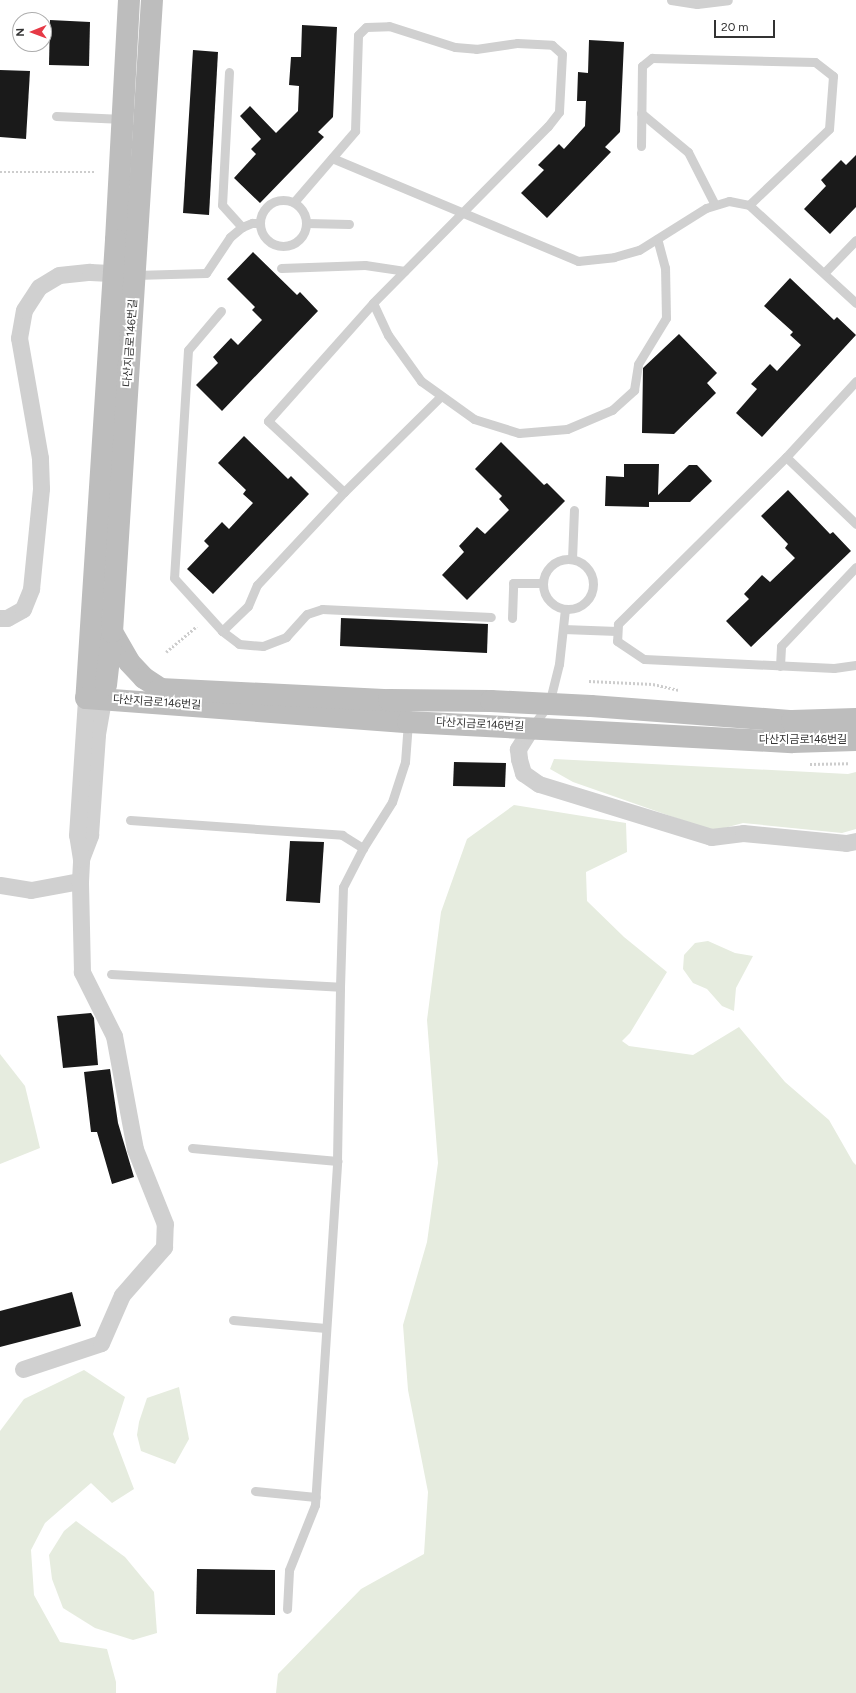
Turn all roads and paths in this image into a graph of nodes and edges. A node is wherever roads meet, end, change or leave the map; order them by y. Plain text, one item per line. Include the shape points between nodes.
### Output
1 (129, 0) edge
2 (152, 0) edge
3 (671, 0) edge
4 (728, 0) edge
5 (229, 72) dead end
6 (641, 113) junction
7 (56, 116) dead end
8 (121, 119) junction
9 (145, 120) junction
10 (641, 146) dead end
11 (332, 158) junction
12 (0, 172) edge
13 (94, 172) dead end
14 (294, 202) junction
15 (715, 205) junction
16 (749, 205) junction
17 (464, 213) junction
18 (259, 223) junction
19 (306, 223) junction
20 (349, 224) dead end
21 (242, 227) junction
22 (657, 239) junction
23 (856, 240) edge
24 (281, 268) dead end
25 (405, 271) junction
26 (824, 273) junction
27 (112, 274) junction
28 (136, 275) junction
29 (373, 303) junction
30 (856, 303) edge
31 (221, 311) dead end
32 (856, 381) edge
33 (441, 396) junction
34 (786, 457) junction
35 (344, 492) junction
36 (574, 510) dead end
37 (856, 524) edge
38 (572, 559) junction
39 (856, 567) edge
40 (542, 583) junction
41 (564, 609) junction
42 (208, 616) junction
43 (491, 617) dead end
44 (0, 618) edge
45 (512, 618) dead end
46 (563, 629) junction
47 (222, 631) junction
48 (618, 631) junction
49 (112, 632) junction
50 (166, 652) dead end
51 (856, 665) edge
52 (780, 666) junction
53 (161, 689) junction
54 (95, 691) junction
55 (548, 704) junction
56 (856, 720) edge
57 (408, 722) junction
58 (531, 728) junction
59 (856, 740) edge
60 (130, 820) dead end
61 (856, 841) edge
62 (363, 848) junction
63 (80, 881) junction
64 (0, 886) edge
65 (111, 974) dead end
66 (340, 987) junction
67 (192, 1148) dead end
68 (337, 1161) junction
69 (233, 1320) dead end
70 (326, 1328) junction
71 (23, 1369) dead end
72 (255, 1491) dead end
73 (316, 1497) junction
74 (287, 1609) dead end

1 - 8 street, 다산지금로146번길
2 - 9 street, 다산지금로146번길
3 - 4 lane via 697,4
5 - 21 lane via 222,205
6 - 10 lane
6 - 15 lane via 688,152
6 - 16 lane via 642,66 652,58 815,62 833,76 829,129
7 - 8 lane
8 - 9 lane
8 - 27 street, 다산지금로146번길 via 116,240
9 - 28 street, 다산지금로146번길
11 - 14 lane
11 - 17 lane
11 - 17 lane via 355,131 358,34 366,27 389,26 455,47 476,49 517,43 552,45 562,54 559,112
12 - 13 path
14 - 18 lane via 282,200 271,203 263,212
14 - 19 lane via 303,211
15 - 16 lane via 729,201
15 - 22 lane
16 - 26 lane
17 - 22 lane via 578,260 614,258 639,250
17 - 25 lane
18 - 19 lane via 263,235 272,243 283,246 295,243 303,234
18 - 21 lane
19 - 20 lane
21 - 28 lane via 230,237 206,273
22 - 33 lane via 665,268 666,318 638,364 634,390 612,410 568,428 519,433 474,419
23 - 26 lane
24 - 25 lane via 365,265
25 - 29 lane
26 - 30 lane
27 - 28 street
27 - 44 street via 90,272 59,275 39,287 24,310 19,338 40,458 41,488 31,589 23,609 7,618
27 - 54 street, 다산지금로146번길
28 - 49 street, 다산지금로146번길
29 - 33 lane via 388,335 421,381
29 - 35 lane via 268,421
31 - 42 lane via 188,350 174,578
32 - 34 lane
33 - 35 lane
34 - 37 lane
34 - 48 lane via 618,624
35 - 47 lane via 256,584 248,606
36 - 38 lane
38 - 40 lane via 565,558 553,562 545,571
38 - 41 lane via 587,567 593,578 593,590 587,601 577,608
39 - 52 lane via 781,646
40 - 41 lane via 545,595 553,605
40 - 45 lane via 513,583
41 - 46 lane
42 - 47 lane
42 - 50 path
43 - 47 lane via 322,609 307,614 286,637 263,646 239,644
46 - 48 lane
46 - 55 lane via 559,664
48 - 52 lane via 617,641 644,659
49 - 53 street via 129,662 144,678
49 - 54 street, 다산지금로146번길
51 - 52 lane via 834,668
53 - 54 street, 다산지금로146번길
53 - 55 street, 다산지금로146번길 via 382,700
54 - 57 street, 다산지금로146번길
54 - 63 street, 다산지금로146번길 via 77,835 81,859
55 - 56 street, 다산지금로146번길 via 792,721
55 - 58 lane
57 - 58 street, 다산지금로146번길
57 - 62 lane via 405,762 392,802
58 - 59 street, 다산지금로146번길 via 792,742
58 - 61 street via 518,749 519,759 523,773 539,784 711,837 743,833 846,843
60 - 62 lane via 342,835
62 - 66 lane via 343,886
63 - 64 street via 31,890
63 - 71 street, 다산지금로146번길 via 82,972 114,1036 135,1149 165,1224 164,1247 122,1295 100,1343
65 - 66 lane
66 - 68 lane
67 - 68 lane
68 - 70 lane
69 - 70 lane
70 - 73 lane
72 - 73 lane
73 - 74 lane via 289,1570

